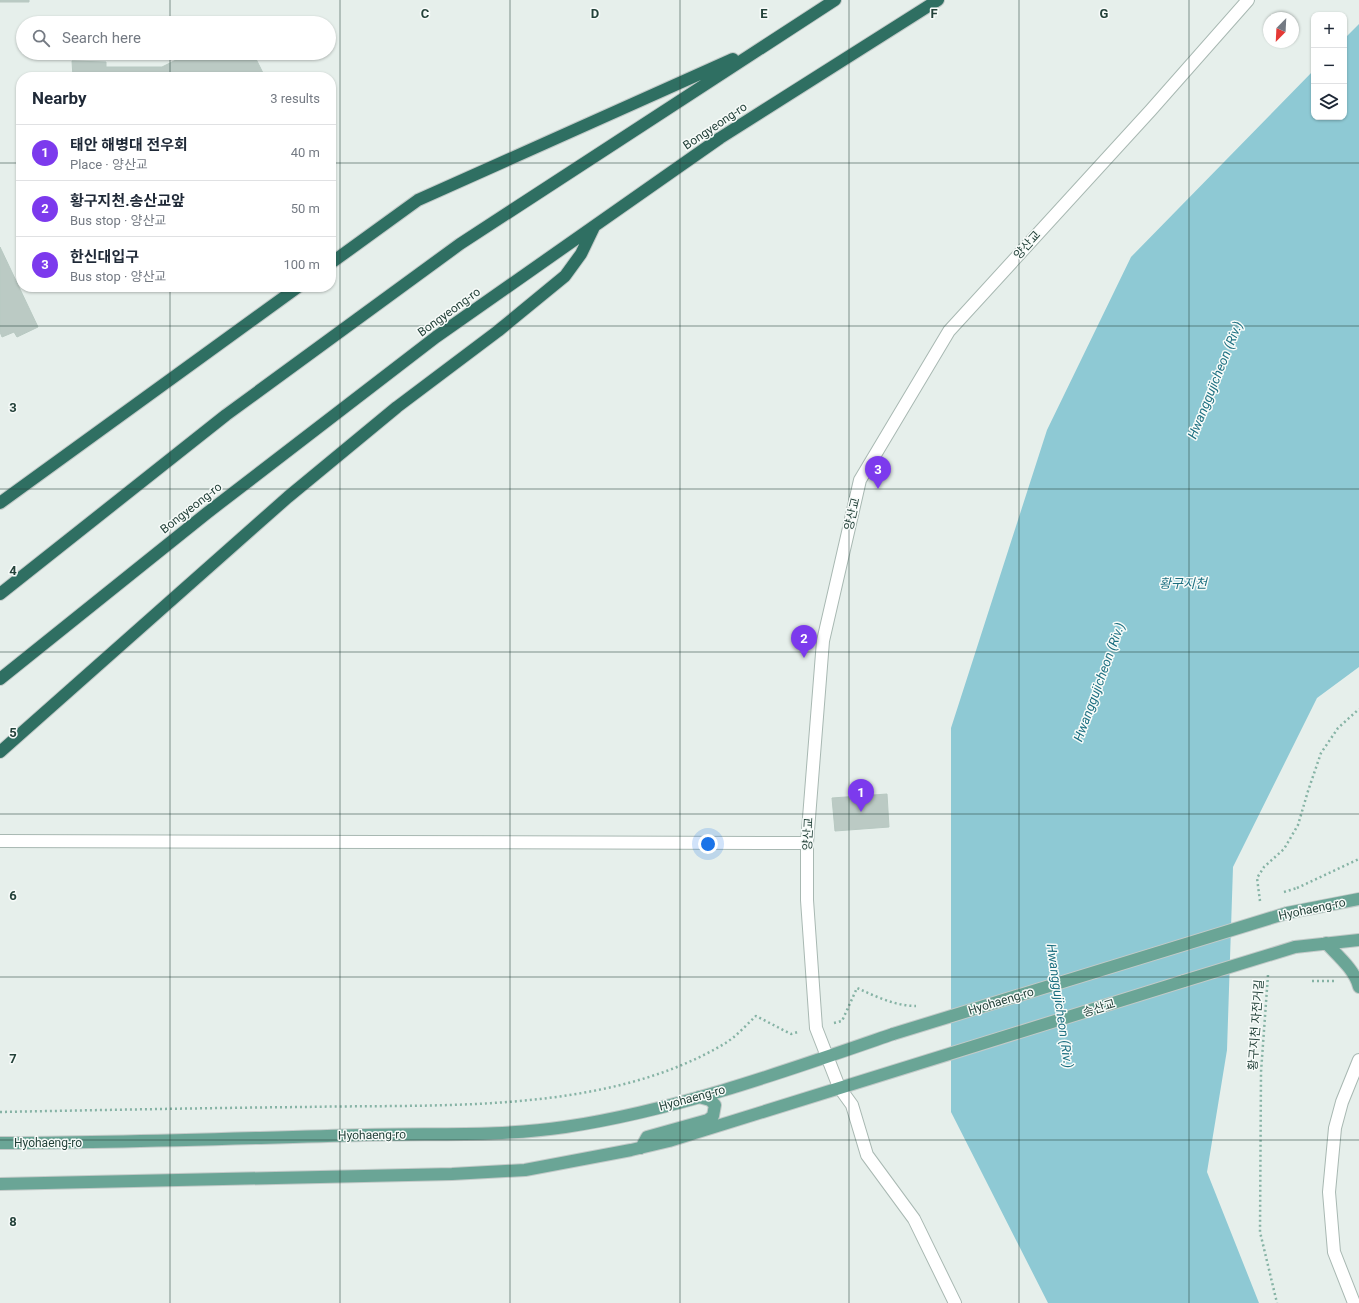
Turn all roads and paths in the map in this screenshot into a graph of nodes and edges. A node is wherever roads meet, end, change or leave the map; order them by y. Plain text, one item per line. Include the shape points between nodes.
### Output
1 (835, 0) edge
2 (938, 0) edge
3 (1248, 0) edge
4 (768, 43) junction
5 (594, 226) junction
6 (336, 259) edge
7 (291, 292) edge
8 (0, 504) edge
9 (0, 594) edge
10 (0, 679) edge
11 (1359, 709) edge
12 (0, 752) edge
13 (0, 841) edge
14 (807, 843) junction
15 (1359, 859) edge
16 (1297, 888) dead end
17 (1359, 899) edge
18 (1261, 906) dead end
19 (1359, 940) edge
20 (1326, 943) junction
21 (1268, 974) dead end
22 (1359, 987) edge
23 (921, 1005) dead end
24 (842, 1021) dead end
25 (791, 1034) dead end
26 (827, 1057) junction
27 (1359, 1060) edge
28 (1357, 1072) edge
29 (840, 1087) junction
30 (698, 1097) junction
31 (0, 1112) edge
32 (0, 1143) edge
33 (641, 1148) junction
34 (0, 1184) edge
35 (955, 1303) edge
36 (1277, 1303) edge
37 (1354, 1303) edge

1 - 4 highway
2 - 5 highway, Bongyeong-ro via 720,138
3 - 14 street, 양산교 via 949,331 860,480 823,641
4 - 6 highway via 418,200
4 - 9 highway via 460,244 226,415
5 - 10 highway, Bongyeong-ro via 430,342 207,513
5 - 12 highway via 581,254 565,276 498,331 397,407 288,497
7 - 8 highway
11 - 18 path via 1338,728 1321,753 1298,825 1284,849 1264,867 1257,878
13 - 14 street
14 - 26 street, 양산교 via 807,900 816,1028
15 - 16 path
17 - 26 main road, Hyohaeng-ro, bridge via 1286,913 893,1034
19 - 20 main road
20 - 22 main road via 1350,970
20 - 29 main road, 송산교, bridge via 1295,947
21 - 36 path, 황구지천 자전거길 via 1261,1072 1260,1232
23 - 24 path via 908,1006 857,988
25 - 31 path via 756,1016 726,1043 680,1066 623,1084 562,1096 474,1103
26 - 29 street, 양산교
26 - 30 main road, Hyohaeng-ro
27 - 28 street
28 - 37 street via 1342,1102 1335,1128 1329,1192 1334,1252
29 - 33 main road
29 - 35 street, 양산교 via 852,1105 867,1155 914,1219
30 - 32 main road, Hyohaeng-ro via 629,1115 570,1126 495,1134 367,1134 130,1143
30 - 33 main road via 710,1100 715,1105 713,1116 708,1120 647,1137
33 - 34 main road via 525,1170 452,1174

